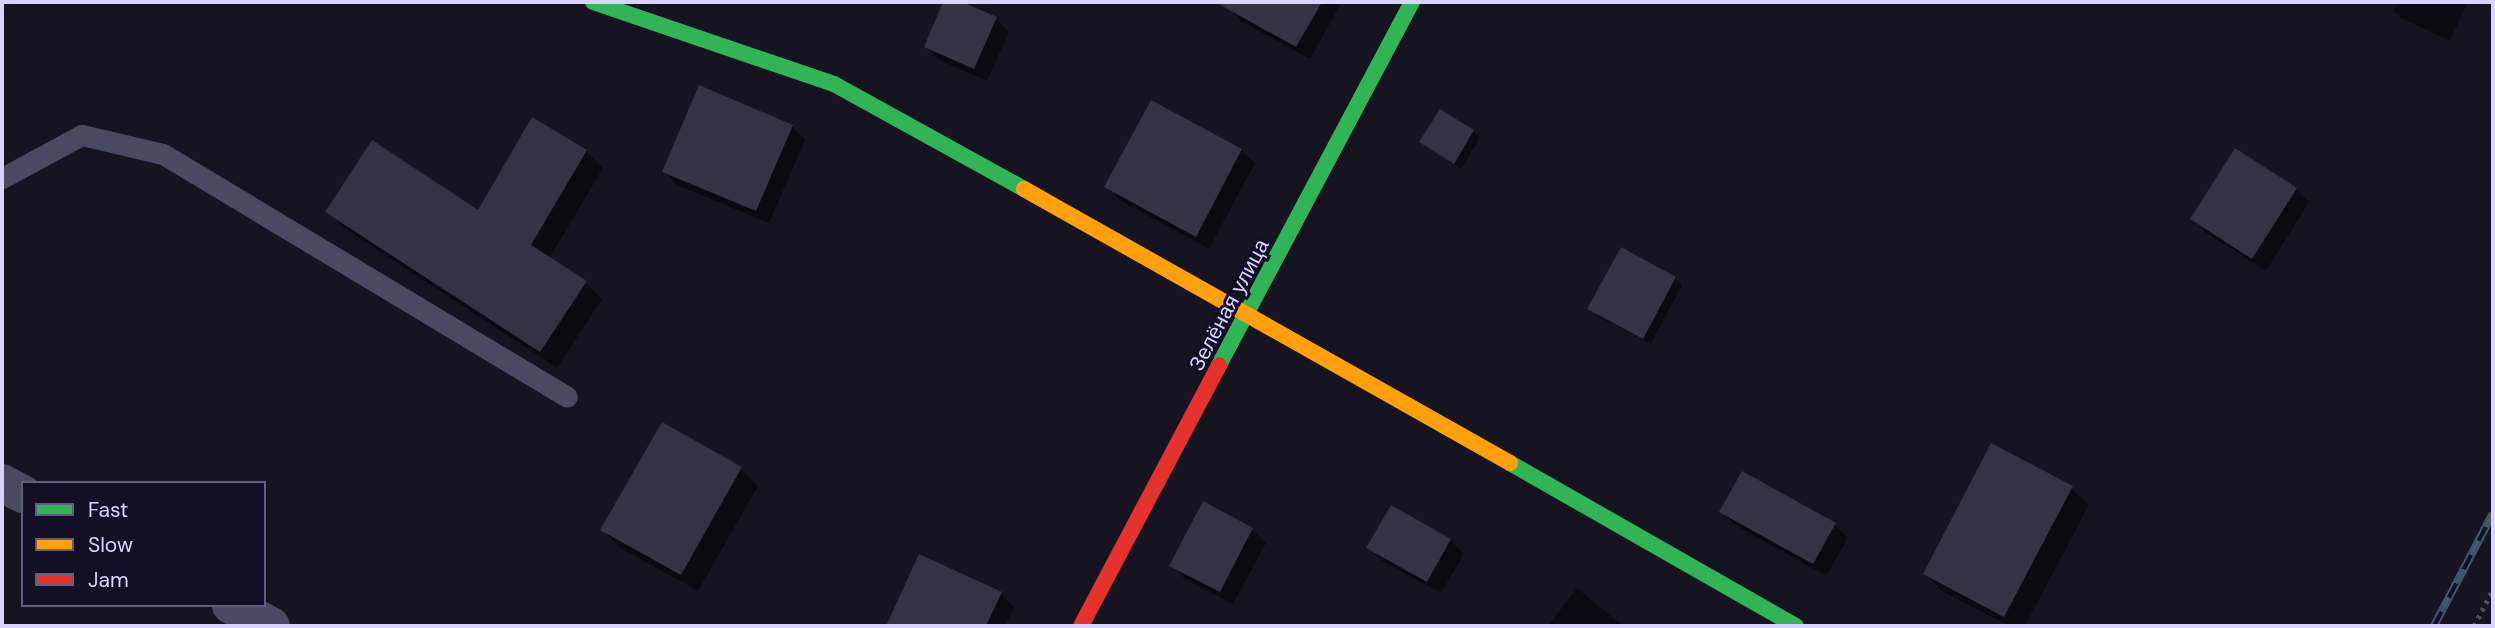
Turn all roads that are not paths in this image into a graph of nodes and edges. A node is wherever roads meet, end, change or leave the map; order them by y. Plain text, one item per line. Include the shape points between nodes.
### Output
1 (593, 2) edge
2 (1412, 2) edge
3 (2, 178) edge
4 (1248, 314) junction
5 (567, 397) dead end
6 (2, 483) edge
7 (21, 493) edge
8 (234, 607) edge
9 (266, 625) edge
10 (1081, 626) edge
11 (1796, 626) edge

1 - 4 street via 834,84
2 - 4 street, Зелёная улица
3 - 5 lane via 82,135 163,154
4 - 10 street, Зелёная улица
4 - 11 street
6 - 7 street
8 - 9 street

